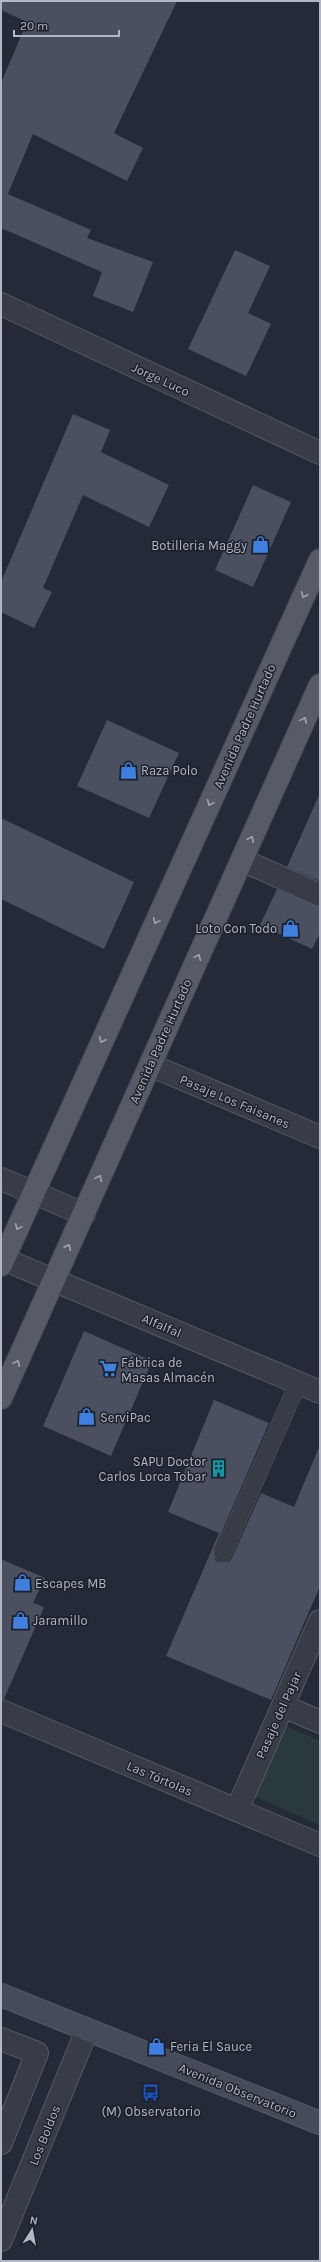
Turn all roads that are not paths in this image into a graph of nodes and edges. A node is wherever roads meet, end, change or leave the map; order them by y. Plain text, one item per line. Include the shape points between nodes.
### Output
1 (1, 304) edge
2 (320, 453) edge
3 (320, 560) edge
4 (320, 685) edge
5 (242, 860) junction
6 (320, 895) edge
7 (150, 1065) junction
8 (320, 1137) edge
9 (1, 1179) edge
10 (32, 1194) junction
11 (84, 1214) junction
12 (2, 1262) edge
13 (53, 1280) junction
14 (298, 1383) junction
15 (320, 1392) edge
16 (1, 1398) edge
17 (223, 1554) dead end
18 (320, 1621) edge
19 (283, 1706) junction
20 (1, 1711) edge
21 (320, 1722) edge
22 (237, 1810) junction
23 (320, 1845) edge
24 (1, 1995) edge
25 (87, 2030) junction
26 (1, 2039) edge
27 (320, 2123) edge
28 (1, 2143) edge
29 (1, 2240) edge

1 - 2 street, Jorge Luco
3 -> 10 main road, Avenida Padre Hurtado
5 -> 4 main road, Avenida Padre Hurtado
5 - 6 street
7 -> 5 main road, Avenida Padre Hurtado
7 - 8 street, Pasaje Los Faisanes
11 -> 7 main road, Avenida Padre Hurtado
9 - 10 street
10 - 11 street
10 -> 12 main road, Avenida Padre Hurtado
13 -> 11 main road, Avenida Padre Hurtado
12 - 13 street, Alfalfal
13 - 14 street, Alfalfal
16 -> 13 main road, Avenida Padre Hurtado
14 - 15 street, Alfalfal
14 - 17 lane
18 - 19 street, Pasaje del Pajar
19 - 21 street
19 - 22 street, Pasaje del Pajar
20 - 22 street, Las Tórtolas
22 - 23 street, Las Tórtolas
24 - 25 main road, Avenida Observatorio
25 - 27 main road, Avenida Observatorio
25 - 29 street, Los Boldos
26 - 28 street via 37,2053

